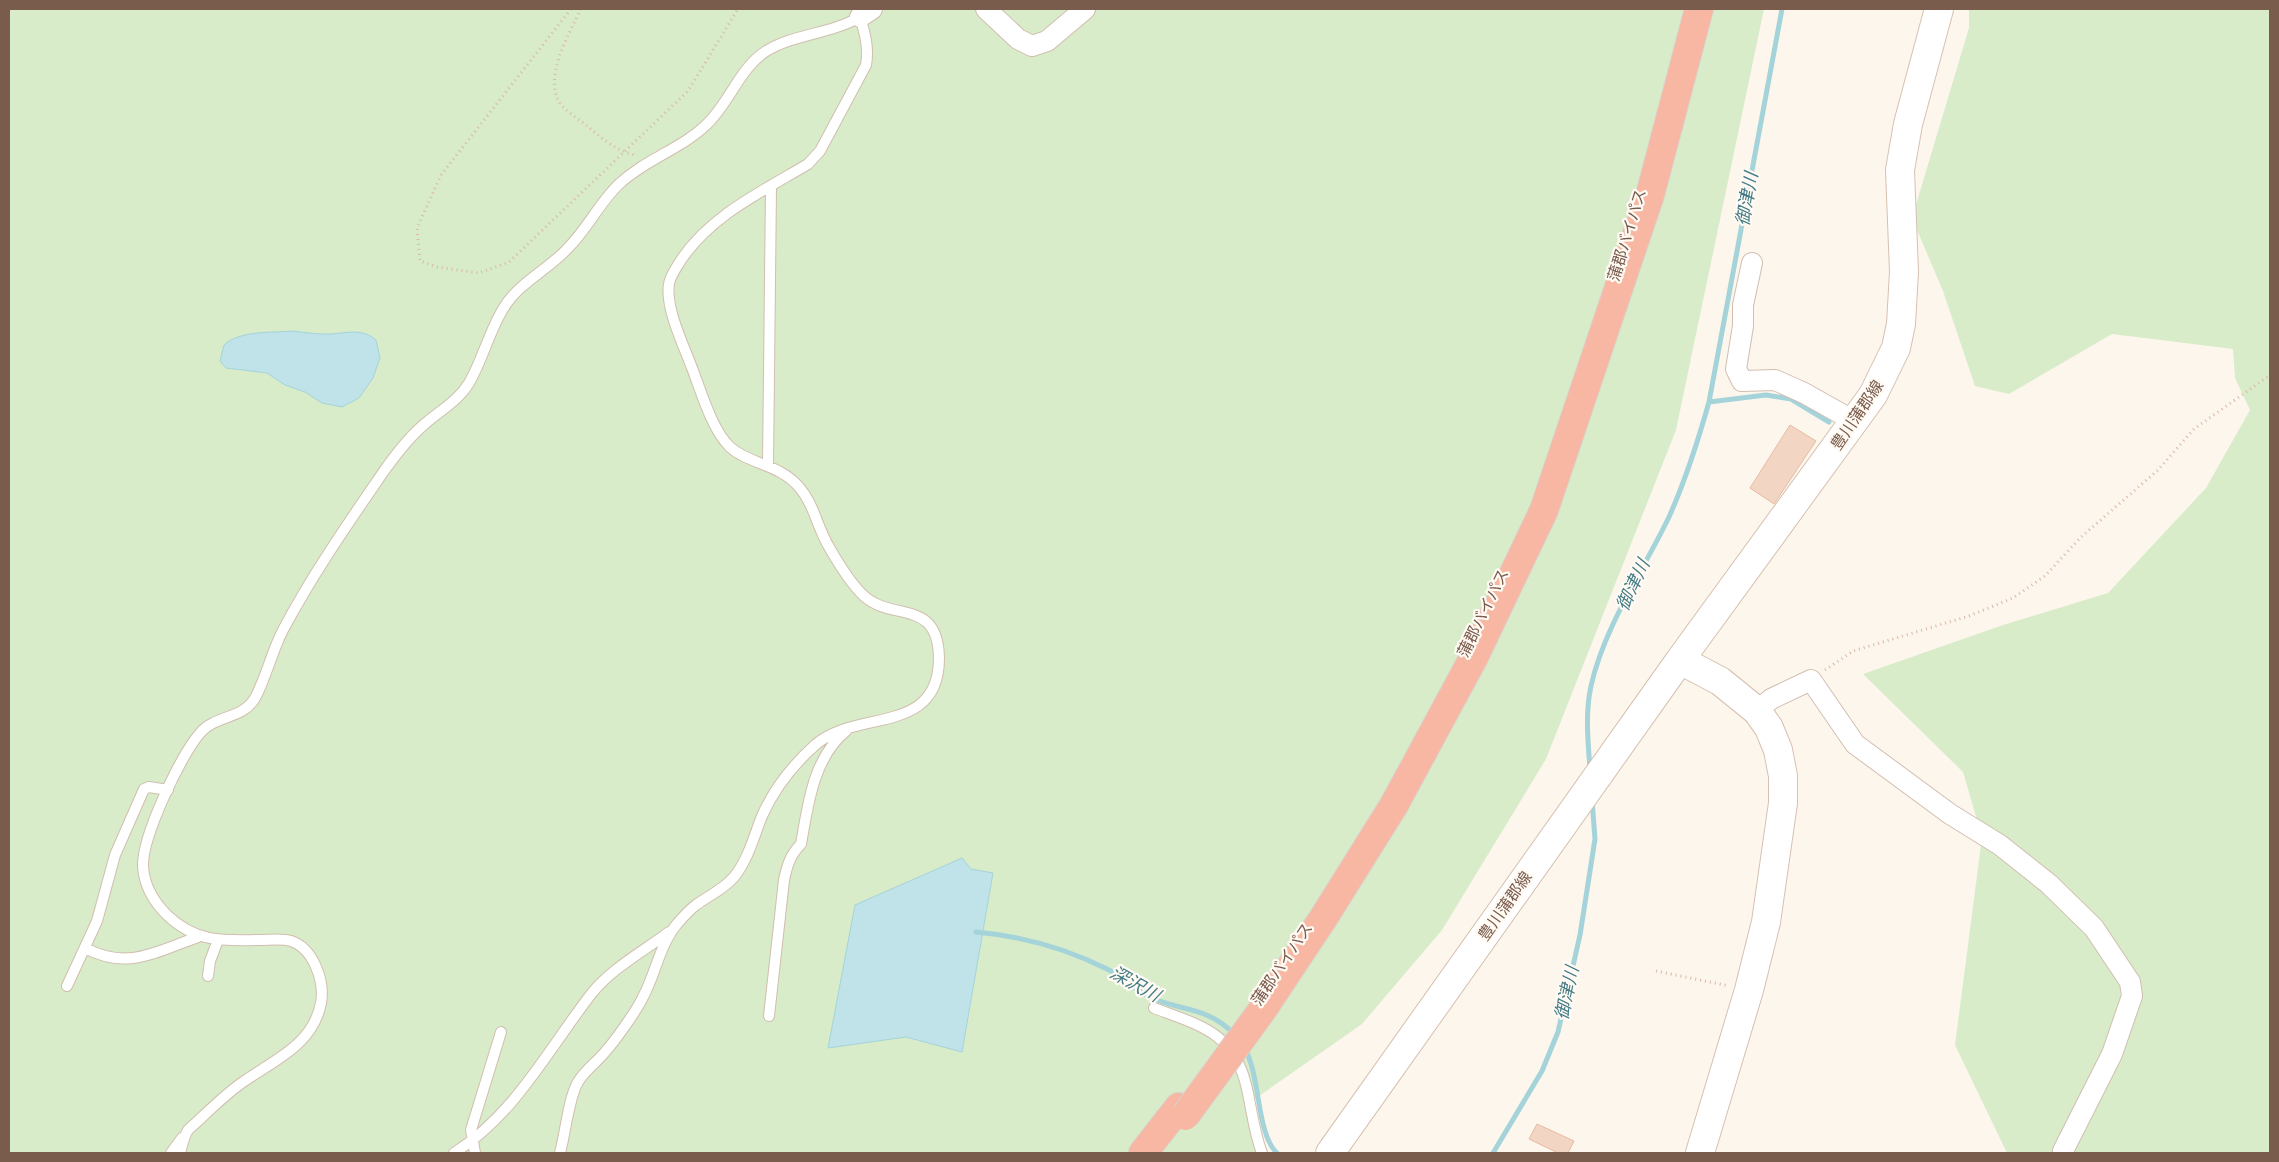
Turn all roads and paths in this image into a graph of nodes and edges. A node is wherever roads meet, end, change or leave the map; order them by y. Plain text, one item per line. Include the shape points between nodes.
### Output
1 (571, 9) edge
2 (581, 9) edge
3 (738, 9) edge
4 (986, 9) edge
5 (1085, 9) edge
6 (1691, 9) edge
7 (1699, 9) edge
8 (1939, 9) edge
9 (866, 13) edge
10 (625, 152) junction
11 (663, 152) junction
12 (771, 187) junction
13 (1752, 263) dead end
14 (2270, 375) edge
15 (1854, 420) junction
16 (768, 465) junction
17 (1680, 660) junction
18 (1811, 680) junction
19 (1757, 711) junction
20 (849, 728) junction
21 (168, 790) junction
22 (1321, 915) junction
23 (674, 928) junction
24 (198, 937) junction
25 (218, 940) junction
26 (85, 948) junction
27 (1656, 971) dead end
28 (208, 976) dead end
29 (67, 986) dead end
30 (1749, 990) junction
31 (1154, 1008) dead end
32 (769, 1016) dead end
33 (501, 1032) dead end
34 (1182, 1111) junction
35 (187, 1131) junction
36 (472, 1140) junction
37 (2063, 1151) dead end
38 (171, 1153) edge
39 (180, 1153) edge
40 (454, 1153) edge
41 (475, 1153) edge
42 (560, 1153) edge
43 (1143, 1153) edge
44 (1156, 1153) edge
45 (1262, 1153) edge
46 (1330, 1153) edge
47 (1700, 1153) edge

1 - 10 path via 440,175 417,228 420,261 479,273 510,262
2 - 10 path via 555,69 557,96 562,106
3 - 10 path via 688,91
4 - 5 street via 1018,39 1032,46 1047,41
6 - 22 highway, 蒲郡バイパス via 1617,272 1512,552 1470,641
7 - 22 highway, 蒲郡バイパス via 1650,195 1544,510 1474,657 1394,805
8 - 15 main road, 豊川蒲郡線 via 1908,124 1900,170 1904,272 1901,324 1888,369 1874,395
9 - 11 lane via 843,26 769,49 757,58 707,124 696,134
9 - 12 lane via 868,58 856,87 816,158
10 - 11 path via 642,155
11 - 21 lane via 621,182 605,198 570,246 520,288 504,306 462,393 418,430 386,467 326,558 278,638 254,700 236,715 215,722 202,732
12 - 16 lane
12 - 16 lane via 706,231 685,255 669,284 671,309 721,435 731,448
13 - 15 street via 1743,305 1736,369 1742,381 1775,380
14 - 18 path via 2194,428 2158,470 2080,538 2045,576 2021,592 1969,616 1853,651
15 - 17 main road, 豊川蒲郡線
16 - 20 lane via 801,488 829,547 860,592 882,607 922,617 934,636 939,654 938,669 927,700 915,710
17 - 19 main road via 1720,681
17 - 46 main road, 豊川蒲郡線
18 - 19 street via 1771,699
18 - 37 street via 1855,744 1950,814 2000,845 2049,884 2094,928 2130,982 2132,996 2112,1054
19 - 30 main road via 1769,728 1778,750 1784,803 1766,922
20 - 23 lane via 818,742 798,760 763,814 734,876 692,907
20 - 32 lane via 838,737 824,759 814,782 801,844 788,864
21 - 24 lane via 143,852 145,882 159,907
21 - 26 lane via 144,789 115,855 97,920
22 - 34 highway, 蒲郡バイパス
23 - 36 lane via 599,986 535,1074
23 - 42 lane via 639,1004 609,1048 577,1083
24 - 25 lane
24 - 26 lane via 158,953 128,960 98,955
25 - 28 lane
25 - 35 lane via 279,940 297,944 317,968 321,1004 310,1029 296,1046 221,1098
26 - 29 lane
27 - 30 path
30 - 47 main road
31 - 45 lane via 1198,1024 1221,1038 1231,1049 1244,1076
33 - 36 lane via 472,1130
34 - 43 highway, 蒲郡バイパス
34 - 44 highway, 蒲郡バイパス
35 - 38 lane
35 - 39 lane
36 - 40 lane
36 - 41 lane

